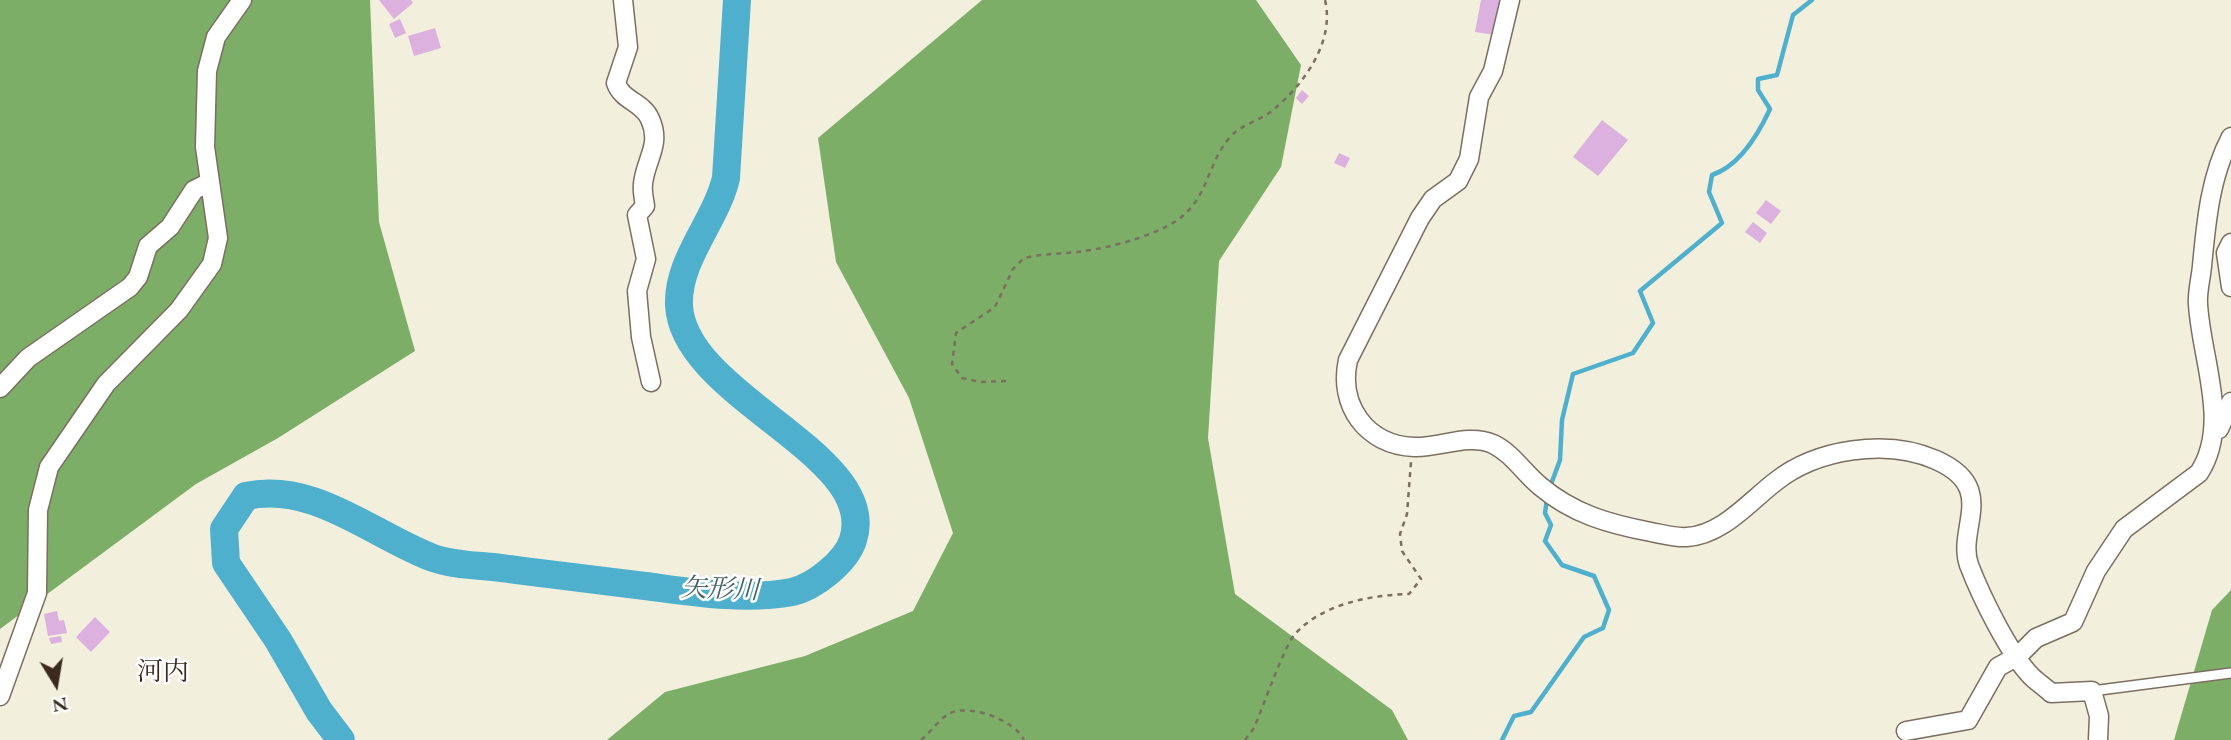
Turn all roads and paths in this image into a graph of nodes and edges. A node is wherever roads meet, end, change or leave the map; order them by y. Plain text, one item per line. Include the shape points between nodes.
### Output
1 (242, 0) edge
2 (623, 0) edge
3 (1325, 0) edge
4 (1510, 0) edge
5 (2231, 137) edge
6 (210, 182) junction
7 (2204, 240) junction
8 (2231, 242) edge
9 (2231, 287) edge
10 (1006, 381) dead end
11 (651, 382) dead end
12 (0, 387) edge
13 (2231, 402) edge
14 (2219, 429) junction
15 (1414, 447) junction
16 (2018, 656) junction
17 (2231, 673) edge
18 (2092, 691) junction
19 (0, 696) edge
20 (1906, 731) dead end
21 (921, 740) edge
22 (1024, 740) edge
23 (1245, 740) edge
24 (2098, 740) edge

1 - 6 street via 216,37 208,71 204,121
2 - 11 street via 628,47 616,83 624,96 645,110 654,137 653,156 642,185 645,206 637,215 646,259 637,290
3 - 10 path via 1328,14 1317,59 1273,110 1233,134 1203,192 1184,215 1160,230 1119,242 1024,258 1013,269 995,307 956,333 952,364 962,378
4 - 15 street via 1493,71 1479,97 1468,159 1458,181 1433,199 1420,218 1358,340 1345,376 1357,420 1390,442
5 - 7 street via 2210,198
6 - 12 street via 194,190 170,227 148,246 130,287 28,359
6 - 19 street via 218,238 212,264 179,310 106,384 49,467 38,510 37,593
7 - 8 street
7 - 14 street via 2198,303
8 - 9 street via 2226,253
13 - 14 street
14 - 16 street via 2208,463 2199,473 2124,529 2073,622 2036,638
15 - 16 street via 1475,440 1492,444 1561,503 1586,516 1686,538 1709,533 1795,467 1815,460 1882,449 1938,460 1969,490 1974,509 1968,561
15 - 23 path via 1407,514 1400,534 1402,551 1421,579 1409,594 1376,595 1330,610 1294,635
16 - 18 street via 2031,676 2051,693
16 - 20 street via 1998,667 1968,720
17 - 18 lane
18 - 24 street via 2099,716
21 - 22 path via 949,713 975,708

